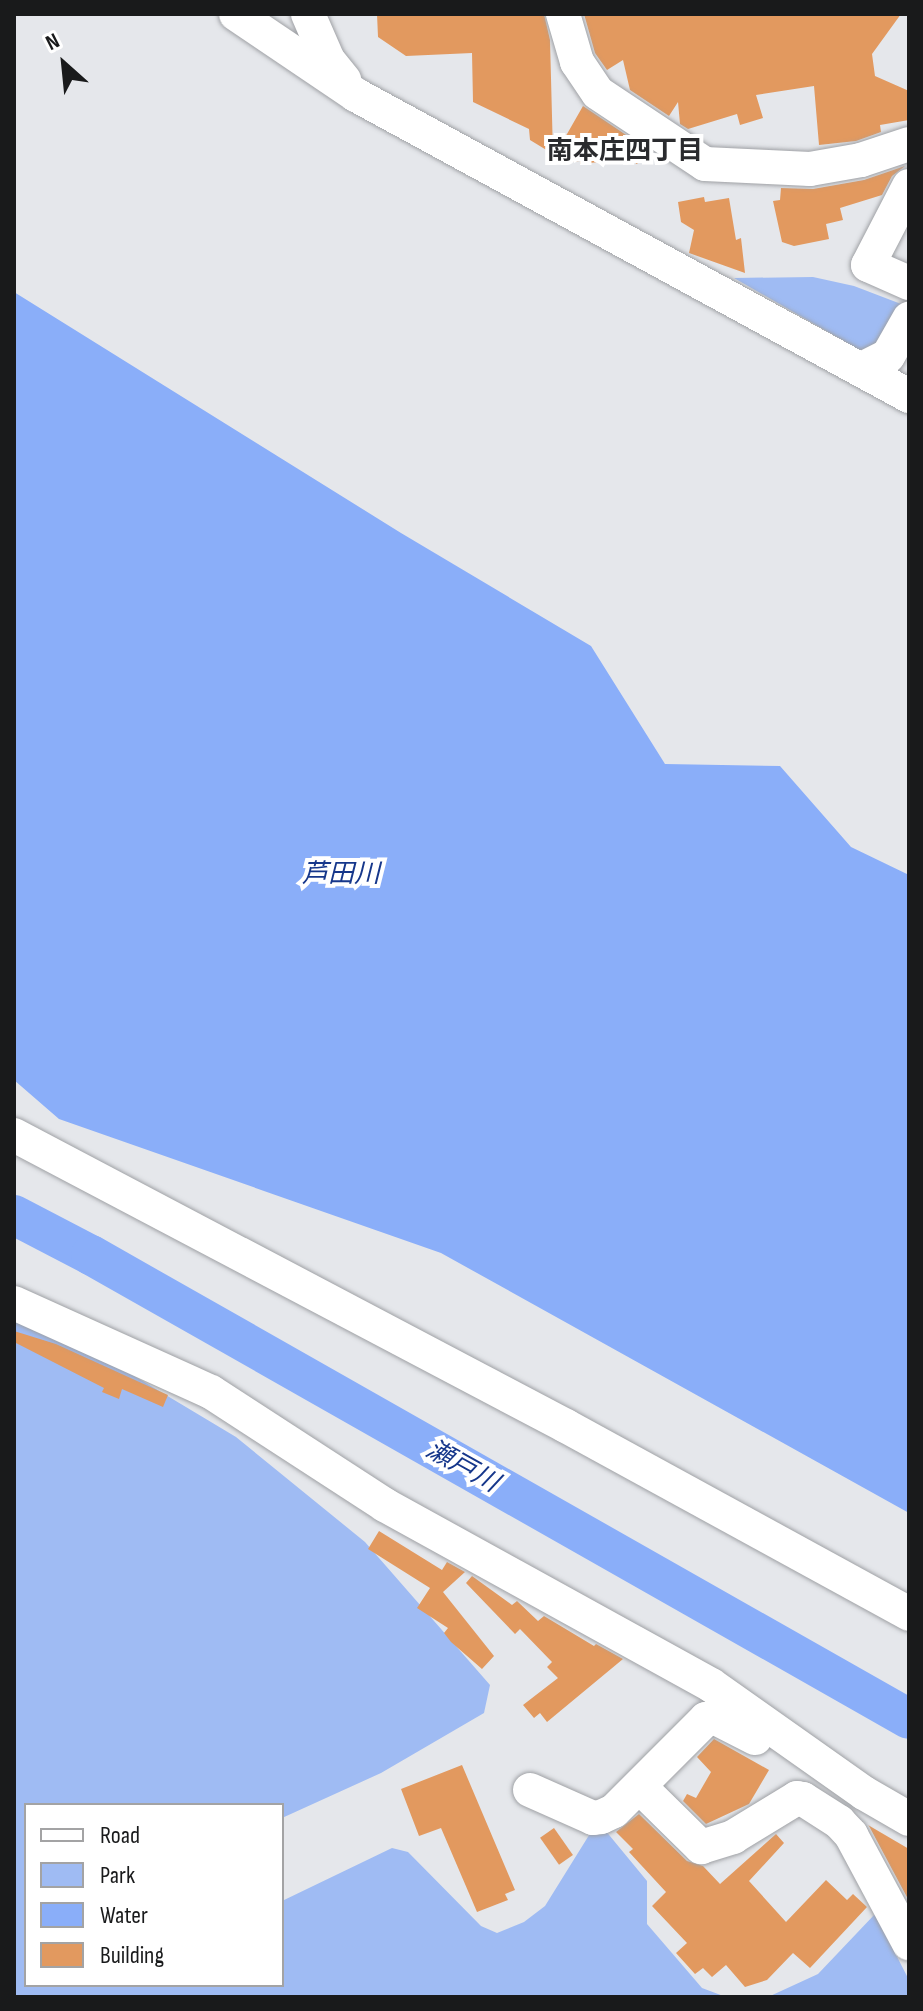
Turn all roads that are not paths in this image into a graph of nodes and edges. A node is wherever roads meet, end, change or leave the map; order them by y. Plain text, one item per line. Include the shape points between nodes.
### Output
1 (236, 14) edge
2 (308, 14) edge
3 (563, 14) edge
4 (356, 95) junction
5 (909, 145) edge
6 (909, 186) edge
7 (909, 283) edge
8 (906, 333) edge
9 (862, 369) junction
10 (909, 396) edge
11 (14, 1135) edge
12 (14, 1303) edge
13 (909, 1614) edge
14 (825, 1767) junction
15 (640, 1787) junction
16 (530, 1790) dead end
17 (909, 1819) edge
18 (909, 1943) edge

1 - 4 street
2 - 4 street via 328,60
3 - 5 street via 577,62 598,93 705,164 810,169
4 - 9 street
6 - 7 street via 868,265
8 - 9 street via 888,356
9 - 10 street
11 - 13 street
12 - 14 street via 211,1392 385,1505 711,1685
14 - 15 street via 804,1764 716,1718 698,1724
14 - 17 street
15 - 16 street via 614,1811 593,1818
15 - 18 street via 701,1847 733,1837 797,1798 839,1822 857,1845

